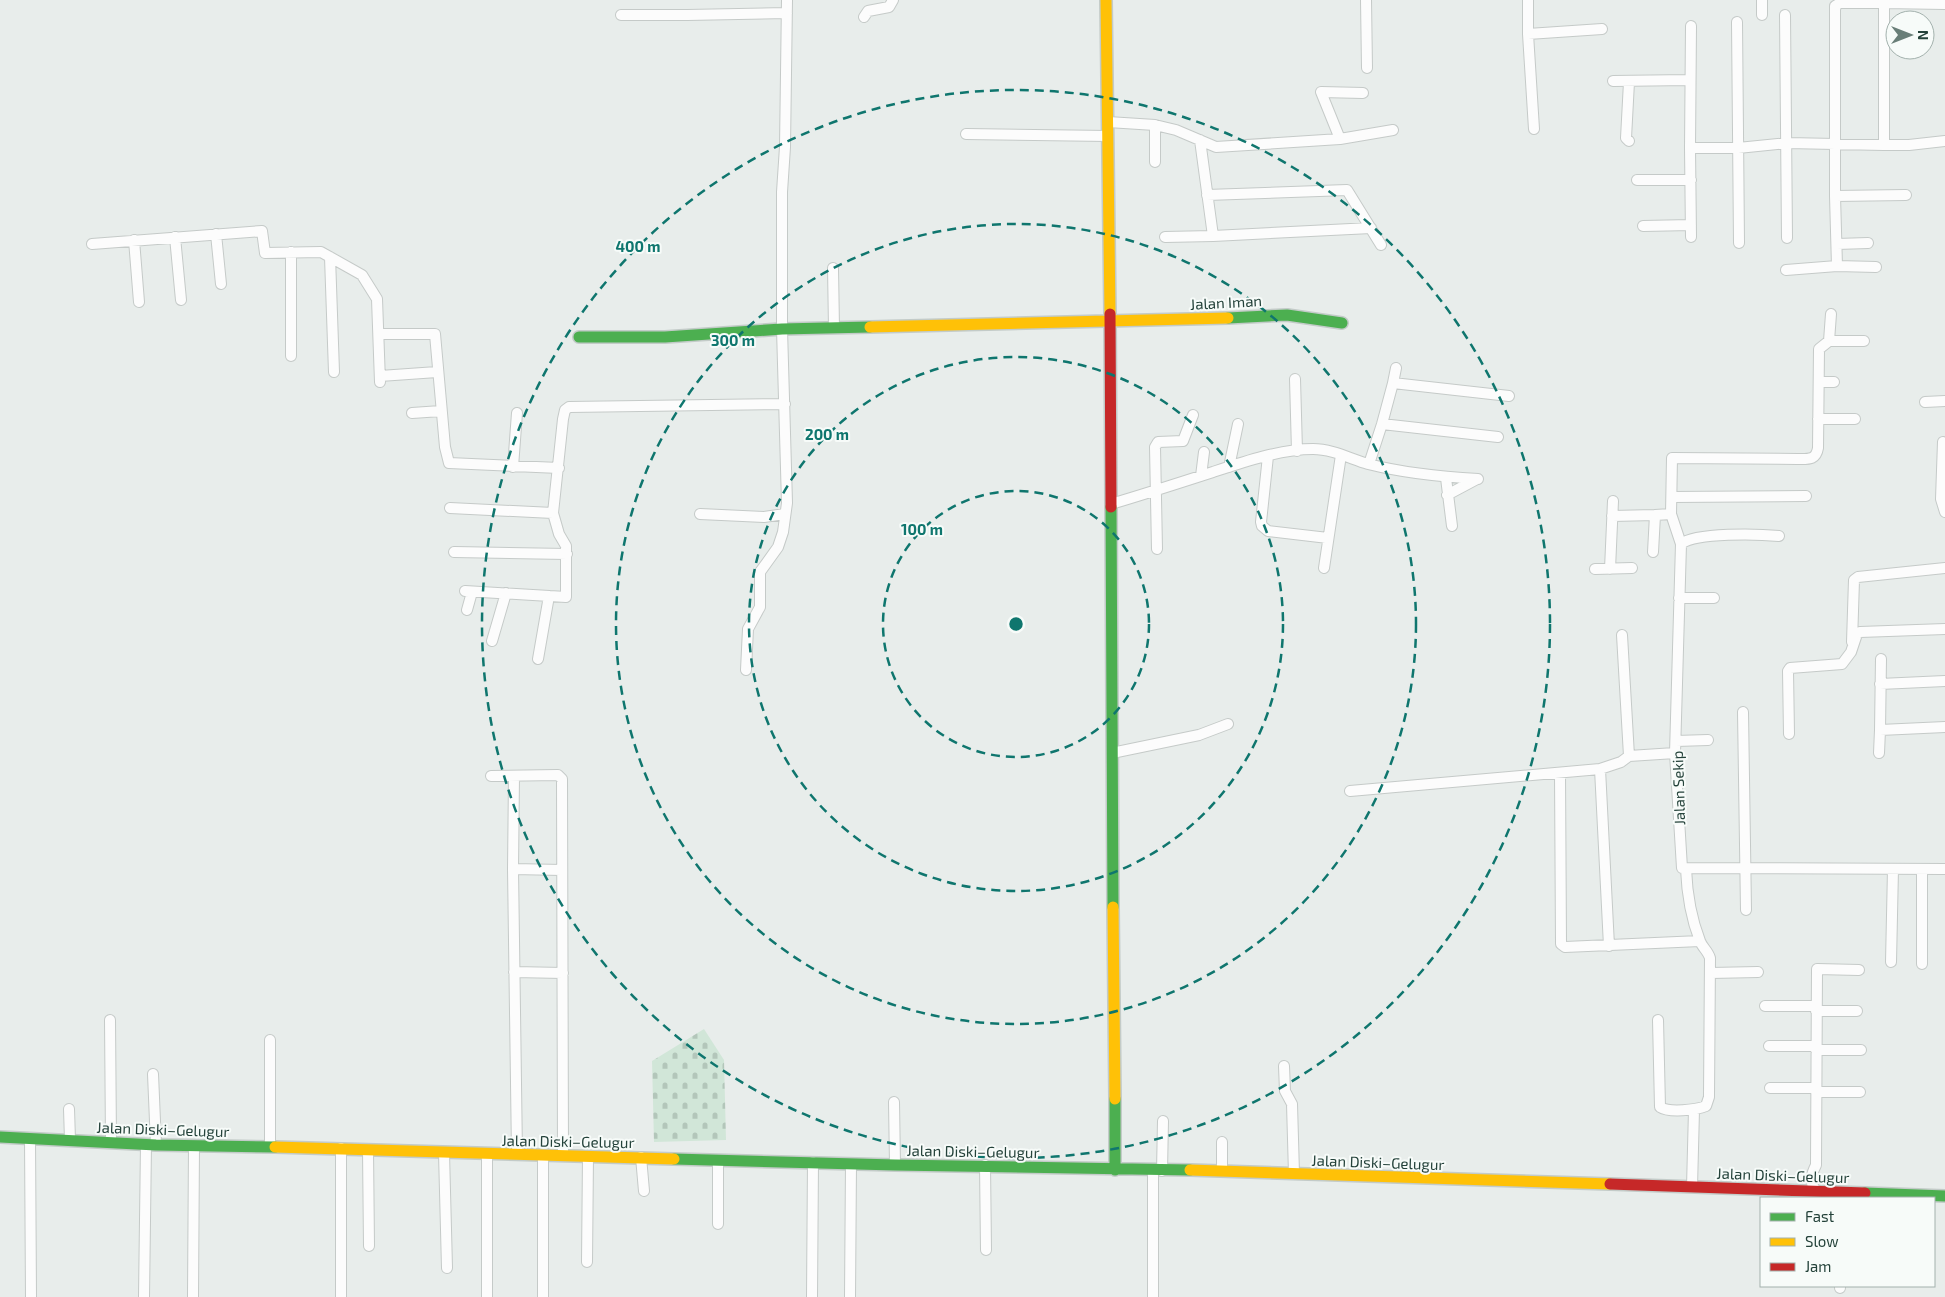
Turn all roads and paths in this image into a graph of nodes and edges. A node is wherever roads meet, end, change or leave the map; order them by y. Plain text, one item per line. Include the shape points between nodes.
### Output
1 (787, 0) edge
2 (893, 0) edge
3 (1106, 0) edge
4 (1366, 0) edge
5 (1528, 0) edge
6 (1762, 0) edge
7 (1890, 2) edge
8 (1945, 4) edge
9 (787, 13) junction
10 (621, 15) dead end
11 (1762, 15) dead end
12 (1785, 15) dead end
13 (864, 17) dead end
14 (1737, 22) dead end
15 (1691, 26) dead end
16 (1602, 29) dead end
17 (1528, 34) junction
18 (1367, 68) dead end
19 (1689, 80) junction
20 (1613, 81) dead end
21 (1629, 82) junction
22 (1363, 93) dead end
23 (1108, 122) junction
24 (1155, 126) junction
25 (1534, 129) dead end
26 (1393, 130) dead end
27 (966, 134) dead end
28 (1108, 136) junction
29 (1340, 139) junction
30 (1200, 140) junction
31 (1629, 141) dead end
32 (1945, 141) edge
33 (1787, 143) junction
34 (1834, 144) junction
35 (1884, 145) junction
36 (1690, 148) junction
37 (1738, 148) junction
38 (1155, 162) dead end
39 (1637, 180) dead end
40 (1690, 180) junction
41 (1208, 195) junction
42 (1906, 195) dead end
43 (1835, 196) junction
44 (1691, 225) junction
45 (1643, 226) dead end
46 (1371, 228) junction
47 (216, 234) junction
48 (1213, 236) junction
49 (175, 237) junction
50 (1165, 237) dead end
51 (1691, 237) dead end
52 (1787, 238) dead end
53 (134, 240) junction
54 (1739, 242) dead end
55 (1868, 243) dead end
56 (92, 244) dead end
57 (1837, 244) junction
58 (1381, 245) dead end
59 (291, 252) junction
60 (330, 257) junction
61 (1837, 266) junction
62 (1876, 267) dead end
63 (834, 268) dead end
64 (1786, 270) dead end
65 (221, 284) dead end
66 (181, 300) dead end
67 (140, 302) dead end
68 (1831, 314) dead end
69 (1110, 321) junction
70 (1342, 323) dead end
71 (834, 328) junction
72 (782, 329) junction
73 (379, 334) junction
74 (580, 337) dead end
75 (1829, 341) junction
76 (1864, 341) dead end
77 (291, 356) dead end
78 (1396, 368) dead end
79 (334, 372) dead end
80 (437, 372) junction
81 (1294, 379) dead end
82 (1819, 382) junction
83 (1834, 382) dead end
84 (1392, 383) junction
85 (1509, 396) dead end
86 (1945, 401) edge
87 (1925, 402) dead end
88 (785, 404) junction
89 (441, 411) junction
90 (412, 413) dead end
91 (517, 413) dead end
92 (1193, 415) dead end
93 (1855, 418) dead end
94 (1818, 419) junction
95 (1238, 424) dead end
96 (1382, 424) junction
97 (1498, 437) dead end
98 (1944, 442) edge
99 (1931, 444) dead end
100 (1297, 451) junction
101 (1204, 452) dead end
102 (1341, 455) junction
103 (1268, 456) junction
104 (1369, 464) junction
105 (514, 467) junction
106 (1229, 467) junction
107 (559, 468) junction
108 (1201, 476) junction
109 (1446, 478) junction
110 (1156, 491) junction
111 (1447, 495) junction
112 (1806, 496) dead end
113 (1672, 497) junction
114 (1613, 501) dead end
115 (1111, 504) junction
116 (450, 508) dead end
117 (553, 512) junction
118 (1945, 512) edge
119 (700, 514) dead end
120 (785, 514) junction
121 (1671, 514) junction
122 (1655, 515) junction
123 (1612, 516) junction
124 (1452, 526) dead end
125 (1779, 536) dead end
126 (1328, 538) junction
127 (1681, 544) junction
128 (1157, 549) dead end
129 (454, 552) dead end
130 (1653, 552) dead end
131 (567, 554) junction
132 (1324, 568) dead end
133 (1632, 568) dead end
134 (1945, 568) edge
135 (1610, 569) junction
136 (1595, 570) dead end
137 (506, 593) junction
138 (549, 596) junction
139 (1679, 598) junction
140 (1714, 598) dead end
141 (467, 610) dead end
142 (1945, 629) edge
143 (1622, 635) dead end
144 (492, 641) dead end
145 (1851, 652) junction
146 (538, 659) dead end
147 (1881, 659) dead end
148 (746, 670) dead end
149 (1945, 682) edge
150 (1880, 684) junction
151 (1743, 712) dead end
152 (1228, 724) dead end
153 (1945, 727) edge
154 (1880, 730) junction
155 (1789, 734) dead end
156 (1708, 740) dead end
157 (1676, 741) junction
158 (1112, 753) junction
159 (1675, 753) junction
160 (1879, 753) dead end
161 (1629, 756) junction
162 (1600, 769) junction
163 (1560, 774) junction
164 (492, 776) dead end
165 (514, 776) junction
166 (1350, 792) dead end
167 (513, 869) junction
168 (1686, 869) junction
169 (1747, 869) junction
170 (1893, 869) junction
171 (1922, 869) junction
172 (1945, 869) edge
173 (562, 870) junction
174 (1746, 910) dead end
175 (1700, 941) junction
176 (1609, 946) junction
177 (1891, 962) dead end
178 (1922, 964) dead end
179 (1859, 970) dead end
180 (514, 972) junction
181 (563, 972) junction
182 (1758, 972) dead end
183 (1711, 973) junction
184 (1765, 1006) dead end
185 (1816, 1008) junction
186 (1857, 1011) dead end
187 (110, 1020) dead end
188 (1658, 1020) dead end
189 (270, 1040) dead end
190 (1769, 1046) dead end
191 (1816, 1048) junction
192 (1860, 1050) dead end
193 (1284, 1066) dead end
194 (153, 1074) dead end
195 (1770, 1088) dead end
196 (1816, 1090) junction
197 (1860, 1092) dead end
198 (894, 1102) dead end
199 (69, 1109) dead end
200 (1694, 1110) junction
201 (1163, 1121) dead end
202 (0, 1137) edge
203 (30, 1138) junction
204 (70, 1140) junction
205 (112, 1142) junction
206 (1222, 1142) dead end
207 (151, 1145) junction
208 (194, 1146) junction
209 (270, 1147) junction
210 (341, 1148) junction
211 (368, 1150) junction
212 (444, 1153) junction
213 (487, 1154) junction
214 (517, 1154) junction
215 (544, 1155) junction
216 (563, 1155) junction
217 (588, 1156) junction
218 (641, 1157) junction
219 (718, 1160) junction
220 (813, 1162) junction
221 (852, 1164) junction
222 (895, 1165) junction
223 (986, 1166) junction
224 (1115, 1170) junction
225 (1157, 1171) junction
226 (1222, 1171) junction
227 (1294, 1174) junction
228 (1692, 1187) junction
229 (644, 1190) dead end
230 (1816, 1191) junction
231 (1840, 1195) edge
232 (1945, 1196) edge
233 (718, 1224) dead end
234 (369, 1246) dead end
235 (986, 1250) dead end
236 (587, 1262) dead end
237 (447, 1268) dead end
238 (30, 1297) edge
239 (144, 1297) edge
240 (193, 1297) edge
241 (341, 1297) edge
242 (487, 1297) edge
243 (542, 1297) edge
244 (812, 1297) edge
245 (850, 1297) edge
246 (1153, 1297) edge

1 - 9 street
2 - 13 street via 889,7 868,12
3 - 23 main road
4 - 18 street
5 - 17 street
6 - 11 street
7 - 8 street
7 - 34 street via 1840,3 1834,6
7 - 35 street
9 - 10 street
9 - 72 street
12 - 33 street
14 - 37 street
15 - 19 street
16 - 17 street
17 - 25 street
19 - 21 street
19 - 36 street
20 - 21 street
21 - 31 street via 1626,138
22 - 29 street via 1321,92
23 - 24 street
23 - 28 main road
24 - 30 street
24 - 38 street
26 - 29 street
27 - 28 street
28 - 69 main road
29 - 30 street via 1216,148
30 - 41 street
32 - 35 street
33 - 34 street
33 - 37 street
33 - 52 street
34 - 35 street
34 - 43 street
36 - 37 street
36 - 40 street
37 - 54 street
39 - 40 street
40 - 44 street
41 - 46 street via 1347,190
41 - 48 street
42 - 43 street
43 - 57 street
44 - 45 street
44 - 51 street
46 - 48 street
46 - 58 street
47 - 49 street
47 - 59 street via 262,231 265,253
47 - 65 street
48 - 50 street
49 - 53 street
49 - 66 street
53 - 56 street
53 - 67 street
55 - 57 street
57 - 61 street
59 - 60 street via 321,252
59 - 77 street
60 - 73 street via 362,275 376,298
60 - 79 street
61 - 62 street
61 - 64 street
63 - 71 street
68 - 75 street
69 - 70 main road, Jalan Iman via 1288,315
69 - 71 main road, Jalan Iman
69 - 115 main road
71 - 72 main road, Jalan Iman
72 - 74 main road, Jalan Iman via 665,337
72 - 88 street
73 - 80 street via 435,334
73 - 80 street via 380,379
75 - 76 street
75 - 82 street via 1819,349
78 - 84 street
80 - 89 street
81 - 100 street
82 - 83 street
82 - 94 street
84 - 85 street
84 - 96 street
86 - 87 street
88 - 107 street via 568,407 563,419
88 - 120 street
89 - 90 street
89 - 105 street via 449,464
91 - 105 street
92 - 110 street via 1183,441 1156,444
93 - 94 street
94 - 113 street via 1818,448 1813,458 1672,458
95 - 106 street
96 - 97 street
96 - 104 street
98 - 99 street
98 - 118 street via 1941,499
100 - 102 street via 1314,449
100 - 103 street
101 - 108 street
102 - 104 street
102 - 126 street
103 - 106 street
103 - 126 street via 1261,522 1264,529
104 - 109 street
105 - 107 street
106 - 108 street
107 - 117 street
108 - 110 street
109 - 111 street
109 - 111 street via 1478,479
110 - 115 street
110 - 128 street
111 - 124 street
112 - 113 street
113 - 121 street
114 - 123 street
115 - 158 main road
116 - 117 street
117 - 131 street
119 - 120 street via 764,517
120 - 148 street via 778,547 760,572 760,607 748,629
121 - 122 street
121 - 127 street
122 - 123 street
122 - 130 street
123 - 135 street
125 - 127 street via 1744,533 1700,538
126 - 132 street
127 - 139 street, Jalan Sekip
129 - 131 street
131 - 138 street via 566,597
133 - 135 street
134 - 145 street via 1856,578
135 - 136 street
137 - 138 street
137 - 141 street via 468,591
137 - 144 street
138 - 146 street
139 - 140 street
139 - 157 street, Jalan Sekip
142 - 145 street via 1860,632
143 - 161 street
145 - 155 street via 1845,662 1837,666 1789,669
147 - 150 street
149 - 150 street
150 - 154 street
151 - 169 street
152 - 158 street via 1199,734
153 - 154 street
154 - 160 street
156 - 157 street
157 - 159 street, Jalan Sekip
158 - 224 main road
159 - 161 street
159 - 168 street, Jalan Sekip via 1681,866
161 - 162 street
162 - 163 street
162 - 176 street
163 - 166 street
163 - 176 street via 1561,944 1565,947
164 - 165 street
165 - 167 street
165 - 173 street via 558,776 562,779
167 - 173 street
167 - 180 street
168 - 169 street
168 - 175 street via 1688,899
169 - 170 street
169 - 174 street
170 - 171 street
170 - 177 street
171 - 172 street
171 - 178 street
173 - 181 street
175 - 176 street
175 - 183 street via 1708,953
179 - 185 street via 1817,969
180 - 181 street
180 - 214 street
181 - 216 street
182 - 183 street
183 - 200 street via 1709,1097 1706,1106
184 - 185 street
185 - 186 street
185 - 191 street
187 - 205 street
188 - 200 street via 1660,1107 1664,1110
189 - 209 street
190 - 191 street
191 - 192 street
191 - 196 street
193 - 227 street via 1285,1092 1292,1104
194 - 207 street
195 - 196 street
196 - 197 street
196 - 230 street via 1816,1165 1811,1174 1811,1185
198 - 222 street
199 - 204 street
200 - 228 street
201 - 225 street
202 - 203 main road, Jalan Diski–Gelugur
203 - 204 main road, Jalan Diski–Gelugur
203 - 238 street
204 - 205 main road, Jalan Diski–Gelugur
205 - 207 main road, Jalan Diski–Gelugur
206 - 226 street
207 - 208 main road, Jalan Diski–Gelugur
207 - 239 street
208 - 209 main road, Jalan Diski–Gelugur
208 - 240 street
209 - 210 main road, Jalan Diski–Gelugur
210 - 211 main road, Jalan Diski–Gelugur
210 - 241 street
211 - 212 main road, Jalan Diski–Gelugur
211 - 234 street
212 - 213 main road, Jalan Diski–Gelugur
212 - 237 street
213 - 214 main road, Jalan Diski–Gelugur
213 - 242 street
214 - 215 main road, Jalan Diski–Gelugur
215 - 216 main road, Jalan Diski–Gelugur
215 - 243 street
216 - 217 main road, Jalan Diski–Gelugur
217 - 218 main road, Jalan Diski–Gelugur
217 - 236 street
218 - 219 main road, Jalan Diski–Gelugur
218 - 229 street
219 - 220 main road, Jalan Diski–Gelugur
219 - 233 street
220 - 221 main road, Jalan Diski–Gelugur
220 - 244 street
221 - 222 main road, Jalan Diski–Gelugur
221 - 245 street
222 - 223 main road, Jalan Diski–Gelugur
223 - 224 main road, Jalan Diski–Gelugur
223 - 235 street
224 - 225 main road, Jalan Diski–Gelugur
225 - 226 main road, Jalan Diski–Gelugur
225 - 246 street
226 - 227 main road, Jalan Diski–Gelugur
227 - 228 main road, Jalan Diski–Gelugur
228 - 230 main road, Jalan Diski–Gelugur
230 - 231 main road, Jalan Diski–Gelugur
231 - 232 main road, Jalan Diski–Gelugur

